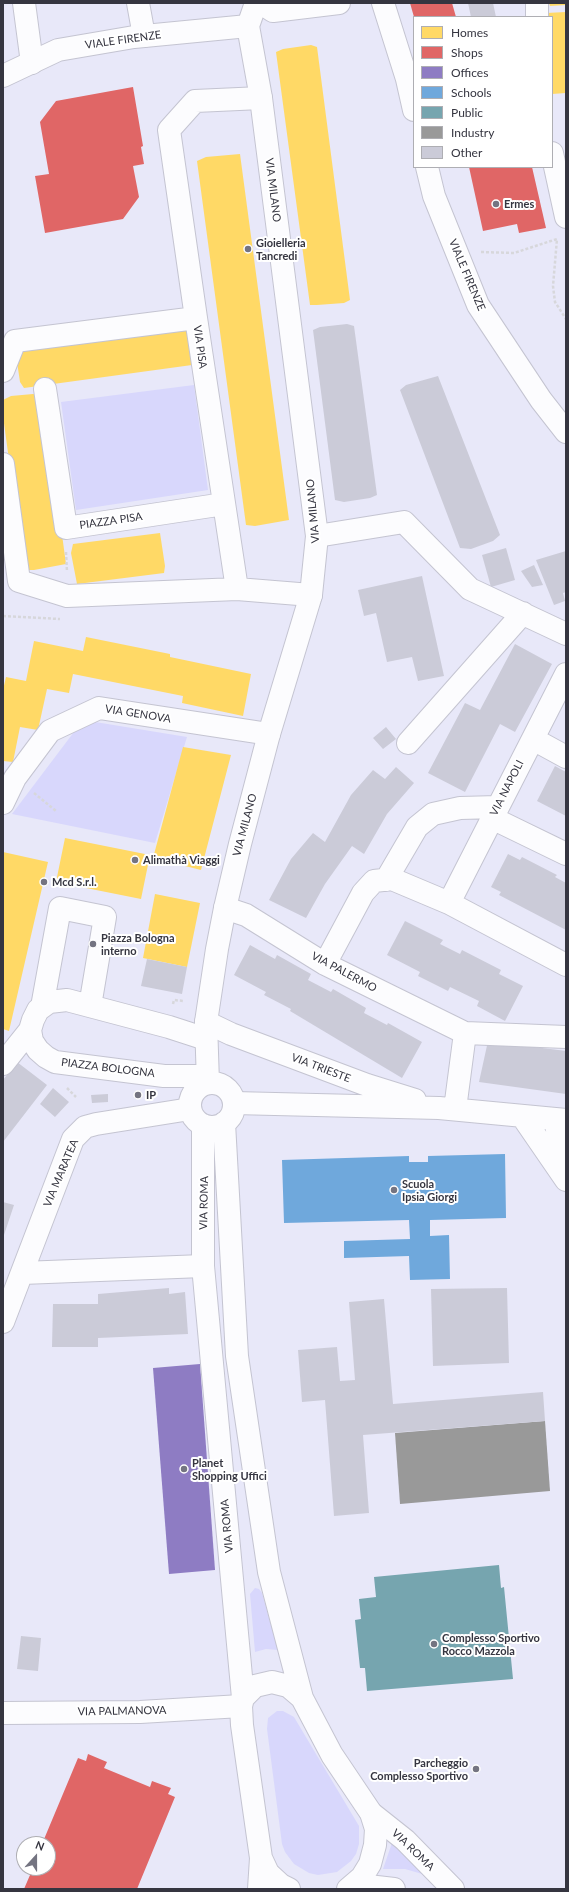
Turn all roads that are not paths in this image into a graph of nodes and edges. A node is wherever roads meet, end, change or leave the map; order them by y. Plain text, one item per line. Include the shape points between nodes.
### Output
1 (24, 3) edge
2 (138, 3) edge
3 (339, 3) edge
4 (383, 3) edge
5 (537, 3) edge
6 (263, 6) edge
7 (537, 16) edge
8 (248, 26) junction
9 (144, 36) junction
10 (32, 63) junction
11 (3, 76) edge
12 (261, 98) junction
13 (413, 106) edge
14 (553, 145) edge
15 (553, 158) edge
16 (566, 161) edge
17 (427, 168) edge
18 (566, 217) edge
19 (196, 318) junction
20 (3, 371) edge
21 (45, 389) dead end
22 (566, 432) edge
23 (3, 464) edge
24 (224, 504) junction
25 (317, 536) junction
26 (237, 589) junction
27 (311, 595) junction
28 (523, 613) junction
29 (566, 634) edge
30 (566, 674) edge
31 (270, 734) junction
32 (533, 739) junction
33 (408, 743) dead end
34 (566, 756) edge
35 (3, 803) edge
36 (495, 813) junction
37 (566, 854) edge
38 (386, 880) junction
39 (449, 903) junction
40 (225, 908) junction
41 (325, 964) junction
42 (566, 965) edge
43 (90, 1006) junction
44 (42, 1007) junction
45 (30, 1030) junction
46 (206, 1031) junction
47 (465, 1034) junction
48 (566, 1037) edge
49 (3, 1064) edge
50 (207, 1080) junction
51 (234, 1103) junction
52 (447, 1109) junction
53 (522, 1116) junction
54 (206, 1119) junction
55 (561, 1119) edge
56 (566, 1181) edge
57 (203, 1266) junction
58 (22, 1273) junction
59 (4, 1320) edge
60 (302, 1698) junction
61 (242, 1702) junction
62 (3, 1713) edge
63 (371, 1813) junction
64 (261, 1858) junction
65 (259, 1889) edge
66 (289, 1889) edge
67 (349, 1889) edge
68 (394, 1889) edge
69 (453, 1889) edge

1 - 10 street
2 - 9 street
3 - 6 street via 288,10
4 - 13 street
5 - 7 street
6 - 8 street, VIA MILANO
8 - 9 street, VIALE FIRENZE
8 - 12 street, VIA MILANO
9 - 10 street, VIALE FIRENZE via 58,50
10 - 11 street, VIALE FIRENZE
12 - 19 street via 195,101 169,130
12 - 25 street, VIA MILANO
14 - 16 street
15 - 18 street
17 - 22 street, VIALE FIRENZE via 434,196 478,305 540,400
19 - 20 street, VIA PISA via 14,340
19 - 24 street, VIA PISA
21 - 24 street, PIAZZA PISA via 66,528
23 - 26 street via 19,581 67,596
24 - 26 street, VIA PISA
25 - 27 street, VIA MILANO
25 - 28 street via 404,522 470,589
26 - 27 street
27 - 31 street, VIA MILANO
28 - 29 street
28 - 33 street
30 - 32 street, VIA NAPOLI
31 - 35 street, VIA GENOVA via 99,708 50,731 15,778
31 - 40 street, VIA MILANO
32 - 34 street
32 - 36 street, VIA NAPOLI
36 - 37 street
36 - 38 street via 460,808 433,814 417,827
36 - 39 street, VIA NAPOLI
38 - 39 street via 392,879
38 - 41 street via 374,881 363,893
39 - 42 street
40 - 41 street, VIA PALERMO via 246,915
40 - 46 street, VIA MILANO
41 - 47 street, VIA PALERMO
43 - 44 street via 57,1000
43 - 44 street via 105,917 60,908
43 - 46 street via 169,1027
44 - 45 street via 32,1020
45 - 49 street
45 - 50 street, PIAZZA BOLOGNA via 32,1041 38,1050 56,1062
46 - 50 street, VIA MILANO
46 - 52 street, VIA TRIESTE via 231,1034 367,1084
47 - 48 street, VIA PALERMO
47 - 52 street
50 - 51 street via 220,1084 230,1091
50 - 54 street via 193,1092 190,1100
51 - 52 street, VIA TRIESTE
51 - 54 street via 232,1114
52 - 53 street, VIA TRIESTE
53 - 55 street, VIA TRIESTE
53 - 56 street
54 - 57 street, VIA ROMA
54 - 58 street, VIA MARATEA via 96,1124 85,1127 73,1139
54 - 60 street, VIA ROMA via 238,1364 269,1572
55 - 56 street
57 - 58 street
57 - 61 street, VIA ROMA
58 - 59 street, VIA MARATEA
60 - 61 street via 288,1686 272,1682 255,1686
60 - 63 street, VIA ROMA via 332,1755
61 - 62 street, VIA PALMANOVA via 140,1712
61 - 64 street, VIA ROMA
63 - 67 street, VIA ROMA via 376,1829 372,1858 362,1877
63 - 69 street, VIA ROMA via 405,1840
64 - 65 street
64 - 66 street, VIA ROMA via 268,1873
67 - 68 street, VIA ROMA via 368,1886

